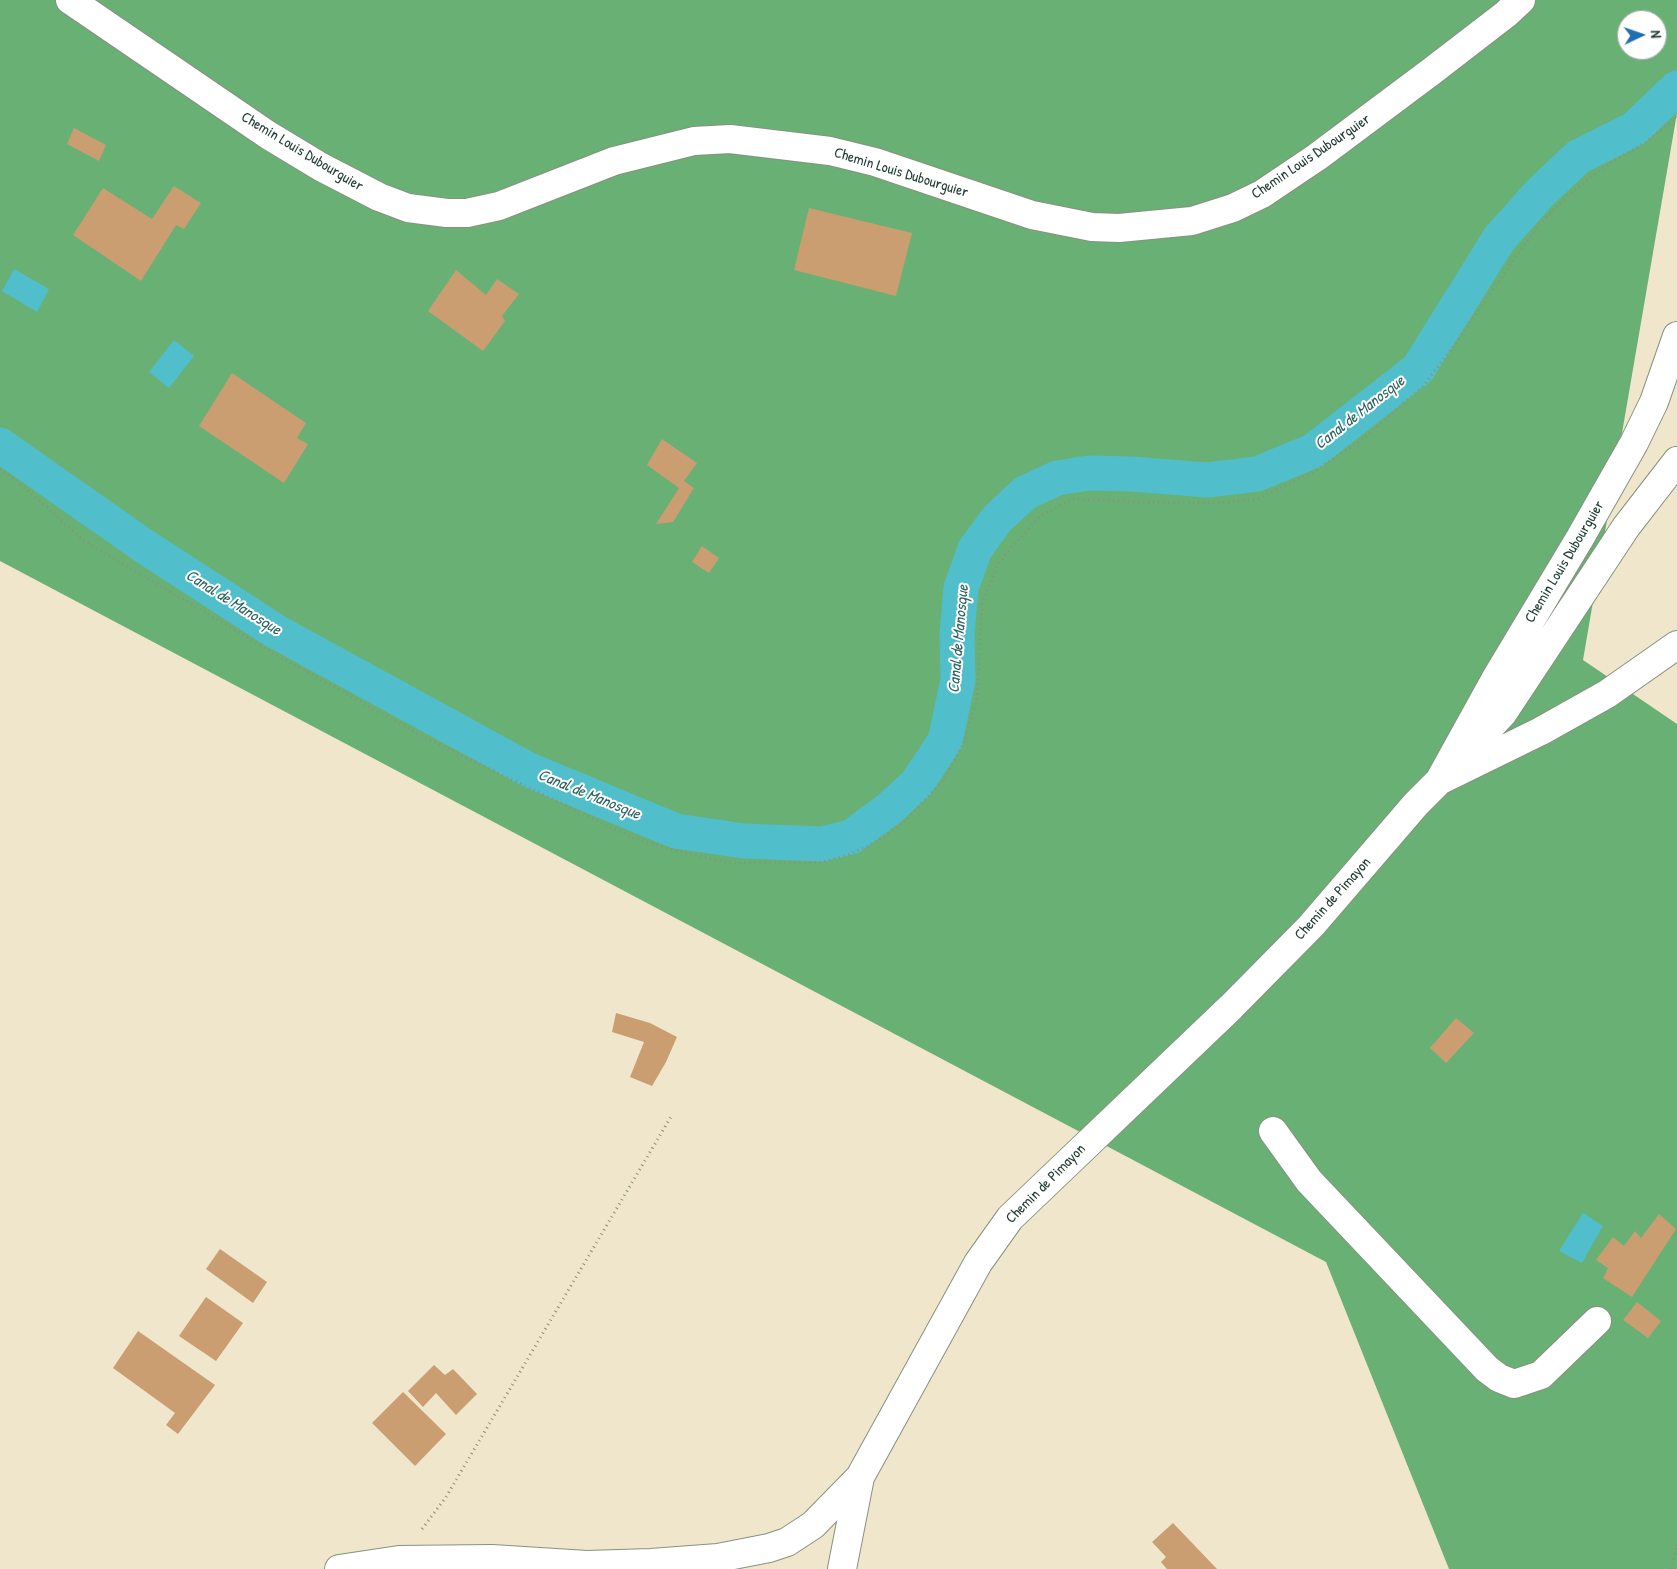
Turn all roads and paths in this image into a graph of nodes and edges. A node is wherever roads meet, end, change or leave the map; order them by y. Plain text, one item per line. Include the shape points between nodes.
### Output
1 (70, 0) edge
2 (1521, 0) edge
3 (1677, 117) edge
4 (1677, 336) edge
5 (1677, 461) edge
6 (0, 470) edge
7 (1677, 645) edge
8 (1439, 781) junction
9 (672, 1114) dead end
10 (1273, 1130) dead end
11 (1597, 1320) dead end
12 (860, 1477) junction
13 (1677, 1545) edge
14 (1676, 1554) edge
15 (399, 1560) junction
16 (339, 1569) edge
17 (842, 1569) edge
18 (1671, 1569) edge

1 - 2 street, Chemin Louis Dubourguier via 268,135 352,184 408,208 447,214 500,206 614,161 694,141 730,139 830,151 875,162 1032,215 1092,227 1120,228 1192,221 1233,208 1262,194 1417,83
3 - 6 path via 1645,143 1608,164 1539,224 1422,386 1364,439 1310,474 1257,499 1218,503 1074,499 1041,515 998,562 982,605 977,699 964,742 943,781 904,822 874,843 848,855 817,863 731,863 633,838 424,737 291,663 84,540
4 - 8 street, Chemin Louis Dubourguier via 1654,402 1634,443
5 - 8 street via 1626,527 1503,713
7 - 8 street, Chemin de Pimayon via 1607,694 1541,731
8 - 12 street, Chemin de Pimayon via 1311,926 1010,1218 978,1263
9 - 15 path via 446,1498
10 - 11 street via 1308,1181 1499,1378 1514,1384 1541,1375
12 - 15 street, Chemin de Pimayon via 806,1530 787,1542 741,1554 651,1564 596,1565 492,1559
12 - 17 street
13 - 14 path
14 - 18 path
15 - 16 street, Chemin de Pimayon

